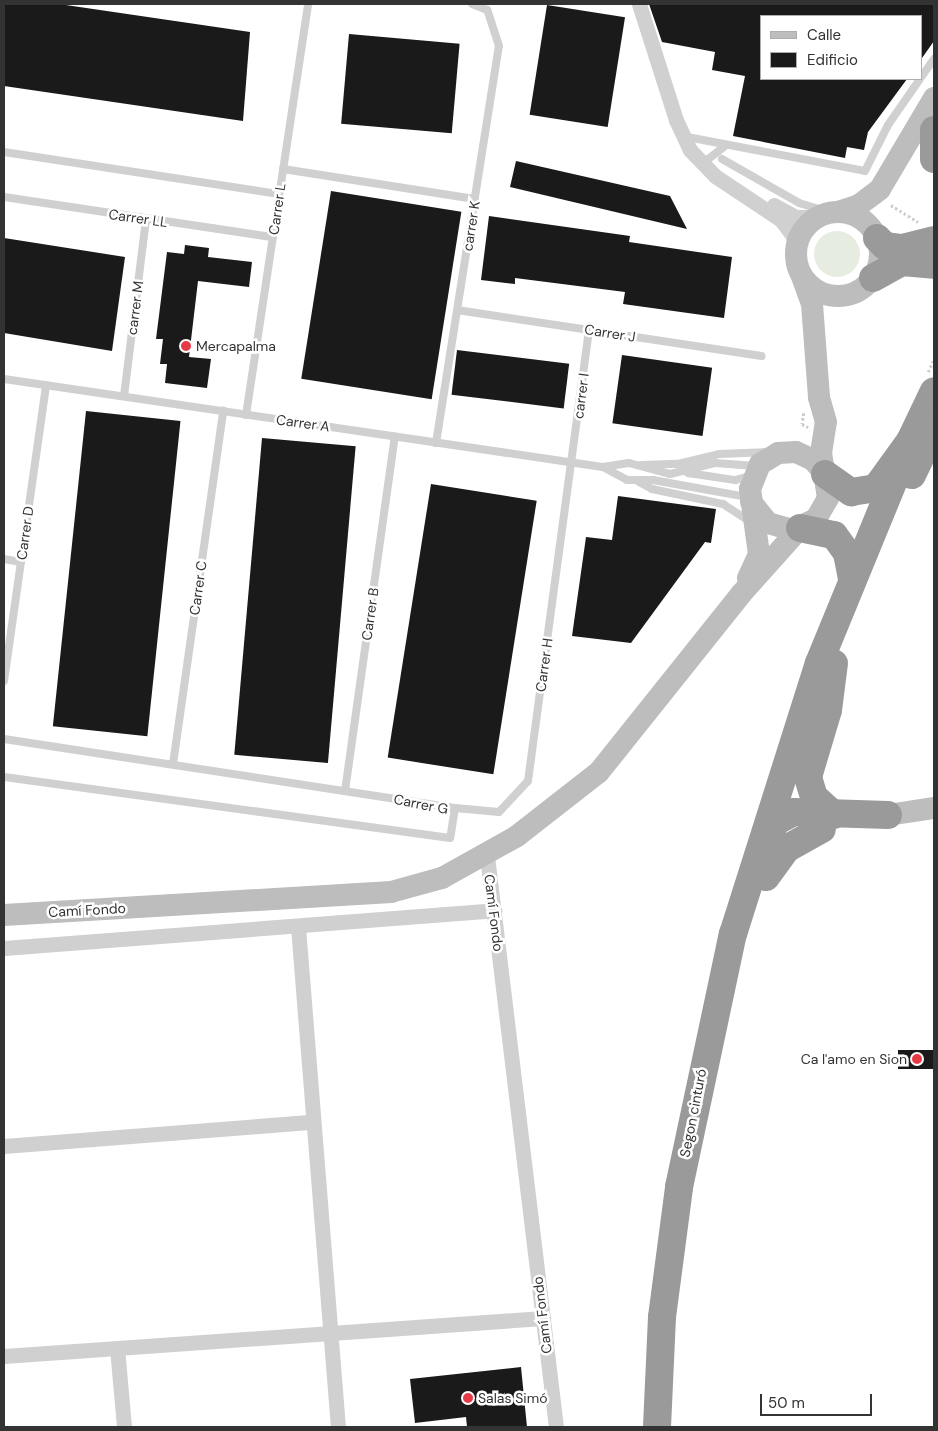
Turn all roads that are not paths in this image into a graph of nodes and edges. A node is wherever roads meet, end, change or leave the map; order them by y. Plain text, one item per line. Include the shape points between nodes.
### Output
1 (308, 4) edge
2 (472, 4) edge
3 (639, 4) edge
4 (934, 59) edge
5 (923, 74) edge
6 (919, 80) edge
7 (934, 86) edge
8 (934, 98) edge
9 (934, 111) edge
10 (934, 130) edge
11 (682, 136) junction
12 (724, 147) junction
13 (4, 152) edge
14 (722, 159) dead end
15 (934, 159) edge
16 (702, 164) junction
17 (282, 169) junction
18 (884, 193) junction
19 (278, 194) junction
20 (745, 195) junction
21 (4, 197) edge
22 (475, 199) junction
23 (829, 214) junction
24 (146, 219) junction
25 (930, 233) edge
26 (273, 237) junction
27 (876, 237) junction
28 (796, 250) junction
29 (934, 265) edge
30 (802, 277) junction
31 (865, 285) junction
32 (457, 310) junction
33 (589, 330) junction
34 (816, 349) junction
35 (762, 356) dead end
36 (4, 379) edge
37 (46, 385) junction
38 (931, 387) edge
39 (124, 396) junction
40 (812, 401) junction
41 (223, 411) junction
42 (246, 414) junction
43 (934, 429) edge
44 (395, 437) junction
45 (910, 441) junction
46 (436, 443) junction
47 (782, 452) junction
48 (573, 463) junction
49 (642, 465) junction
50 (602, 467) junction
51 (758, 467) junction
52 (677, 473) junction
53 (824, 474) junction
54 (639, 482) junction
55 (752, 502) junction
56 (800, 528) junction
57 (758, 534) junction
58 (4, 560) edge
59 (21, 562) junction
60 (852, 578) junction
61 (741, 594) junction
62 (827, 663) junction
63 (4, 681) edge
64 (4, 739) edge
65 (173, 764) junction
66 (4, 777) edge
67 (345, 791) junction
68 (789, 803) junction
69 (454, 808) junction
70 (934, 808) edge
71 (888, 815) joint
72 (828, 822) junction
73 (487, 856) junction
74 (766, 877) junction
75 (494, 910) junction
76 (4, 915) edge
77 (298, 927) junction
78 (4, 948) edge
79 (698, 1084) junction
80 (312, 1122) junction
81 (4, 1146) edge
82 (543, 1318) junction
83 (327, 1333) junction
84 (117, 1348) junction
85 (4, 1356) edge
86 (658, 1394) junction
87 (124, 1427) edge
88 (338, 1427) edge
89 (556, 1427) edge
90 (656, 1427) edge

1 - 17 lane, Carrer L
2 - 22 lane, carrer K via 487,10 499,46
3 - 11 street
4 - 5 lane
6 - 12 lane via 865,170
7 - 18 lane via 900,134
8 - 18 street
9 - 18 street
10 - 15 highway
11 - 12 lane via 717,141
11 - 16 street
12 - 16 lane
13 - 19 lane
14 - 23 lane via 799,203
16 - 20 street
17 - 19 lane, Carrer L
17 - 22 lane
18 - 23 street via 859,206
18 - 27 street via 874,220
19 - 26 lane, Carrer L
20 - 23 street via 796,217
20 - 28 street via 787,226
21 - 24 lane, Carrer LL
22 - 32 lane, carrer K
23 - 27 street via 858,217
23 - 28 street via 803,231
24 - 26 lane, Carrer LL
24 - 39 lane, carrer M
25 - 27 highway via 902,248 885,246
26 - 42 lane, Carrer L
27 - 31 street via 880,258
28 - 30 street
29 - 31 highway via 902,262
30 - 31 street via 829,296
30 - 34 street via 812,304
31 - 34 street via 831,311
32 - 33 lane, Carrer J
32 - 46 lane, carrer K
33 - 35 lane, Carrer J
33 - 48 lane, carrer I
34 - 40 street
36 - 37 lane, Carrer A
37 - 39 lane, Carrer A
37 - 59 lane, Carrer D
38 - 45 highway
39 - 41 lane, Carrer A
40 - 47 street via 812,430 800,445
40 - 53 street via 826,422 821,453
41 - 42 lane, Carrer A
41 - 65 lane, Carrer C
42 - 44 lane, Carrer A
43 - 62 highway
44 - 46 lane, Carrer A
44 - 67 lane, Carrer B
45 - 53 highway via 883,483 870,490 846,490
45 - 60 highway
46 - 48 lane, Carrer A
47 - 49 lane via 719,454 678,464
47 - 51 street
47 - 53 street via 807,455
48 - 50 lane, Carrer A
48 - 69 lane, Carrer H via 528,781 499,812
49 - 50 lane
49 - 52 lane via 654,472
50 - 54 lane
51 - 52 lane via 715,464
51 - 52 lane via 739,480
51 - 55 street via 750,488
53 - 56 street via 828,492 824,509
54 - 55 lane via 653,480 724,490
54 - 57 lane via 732,508 747,518
55 - 56 street via 757,514 773,527
55 - 57 street
56 - 60 highway via 834,535 847,553
56 - 61 street
57 - 61 street via 758,560
58 - 59 lane
59 - 63 lane, Carrer D
60 - 62 highway
61 - 73 street via 616,755 565,801
62 - 68 highway, Segon cinturó
62 - 72 highway via 828,710 808,777
62 - 79 highway, Segon cinturó via 760,838
64 - 65 lane, Carrer G
65 - 67 lane, Carrer G
66 - 69 lane, Carrer G via 450,838
67 - 69 lane, Carrer G
68 - 72 highway via 802,828
68 - 74 highway, Segon cinturó
68 - 79 highway via 773,826 716,1035
70 - 71 street
71 - 72 highway
72 - 74 highway via 786,849
73 - 75 street, Camí Fondo
73 - 76 street, Camí Fondo via 442,878 391,892
74 - 86 highway, Segon cinturó via 713,1087
75 - 77 street
75 - 82 street, Camí Fondo
77 - 78 street
77 - 80 street
79 - 86 highway, Segon cinturó via 670,1250
80 - 81 street
80 - 83 street
82 - 83 street
82 - 89 street, Camí Fondo
83 - 84 street
83 - 88 street
84 - 85 street
84 - 87 street
86 - 90 highway, Segon cinturó

